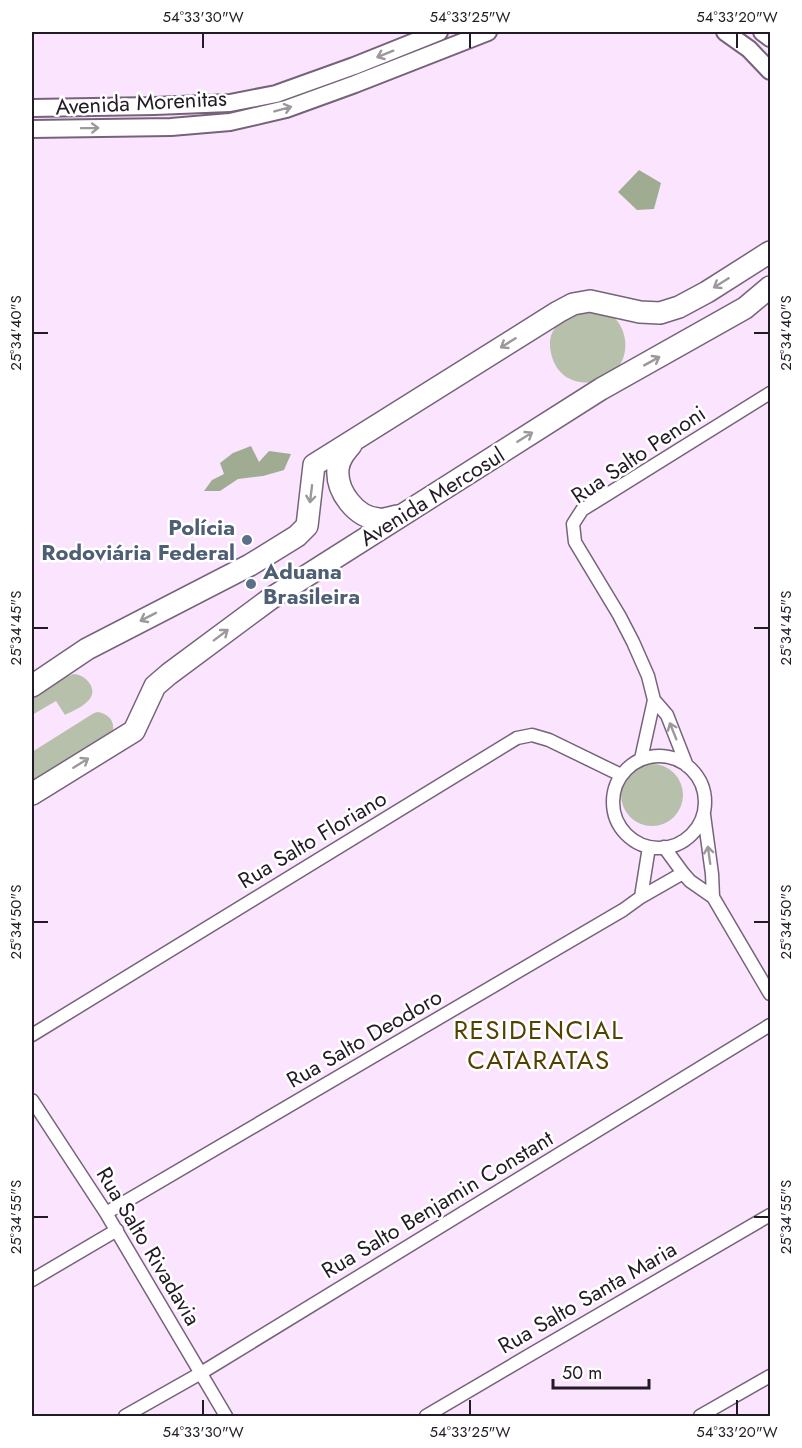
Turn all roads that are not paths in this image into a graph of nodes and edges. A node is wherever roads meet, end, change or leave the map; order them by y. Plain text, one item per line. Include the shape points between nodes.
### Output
1 (439, 32) edge
2 (488, 32) edge
3 (725, 32) edge
4 (762, 32) edge
5 (771, 38) edge
6 (354, 66) junction
7 (771, 71) edge
8 (355, 84) junction
9 (32, 108) edge
10 (32, 129) edge
11 (771, 252) edge
12 (771, 287) edge
13 (771, 393) edge
14 (358, 438) junction
15 (400, 516) junction
16 (32, 686) edge
17 (654, 700) junction
18 (641, 759) junction
19 (687, 766) junction
20 (621, 775) junction
21 (32, 795) edge
22 (704, 813) junction
23 (649, 846) junction
24 (664, 847) junction
25 (683, 873) junction
26 (641, 897) junction
27 (713, 897) junction
28 (771, 994) edge
29 (771, 1025) edge
30 (32, 1035) edge
31 (32, 1100) edge
32 (106, 1213) junction
33 (771, 1215) edge
34 (117, 1230) junction
35 (32, 1280) edge
36 (201, 1373) junction
37 (771, 1376) edge
38 (125, 1416) edge
39 (226, 1416) edge
40 (426, 1416) edge
41 (700, 1416) edge

1 -> 6 main road, Avenida Morenitas
2 - 8 main road, Avenida Morenitas
3 - 7 main road
4 - 5 main road
6 - 8 main road
6 - 9 main road, Avenida Morenitas via 276,94 230,103
10 -> 8 main road, Avenida Morenitas via 230,122 286,109
11 -> 14 highway via 707,292 660,313 590,301 573,304
15 -> 12 highway, Avenida Mercosul via 601,389 745,308
13 - 17 street, Rua Salto Penoni via 582,510 573,524 575,542 633,642
14 - 15 highway via 342,455 339,485 358,513 378,520
14 -> 16 highway via 314,465 307,526 297,536 250,565 87,649
21 -> 15 highway, Avenida Mercosul via 134,730 154,686 169,674 270,599
17 - 18 street, Rua Salto Penoni
19 -> 17 street, Rua Salto Penoni via 667,716
18 - 19 street via 666,756
18 - 20 street
19 - 22 street via 701,783
20 - 23 street via 613,804 616,818 635,841
20 - 30 street, Rua Salto Floriano via 549,740 532,735 517,738
22 - 24 street via 687,838
27 -> 22 street
23 - 24 street
23 - 26 street
24 - 25 street
25 - 26 street, Rua Salto Deodoro
25 - 27 street
26 - 32 street, Rua Salto Deodoro
27 - 28 street
29 - 36 street, Rua Salto Benjamin Constant
31 - 32 street, Rua Salto Rivadavia
32 - 34 street, Rua Salto Rivadavia
33 - 40 street, Rua Salto Santa Maria
34 - 35 street
34 - 36 street, Rua Salto Rivadavia
36 - 38 street, Rua Salto Benjamin Constant
36 - 39 street, Rua Salto Rivadavia
37 - 41 street

